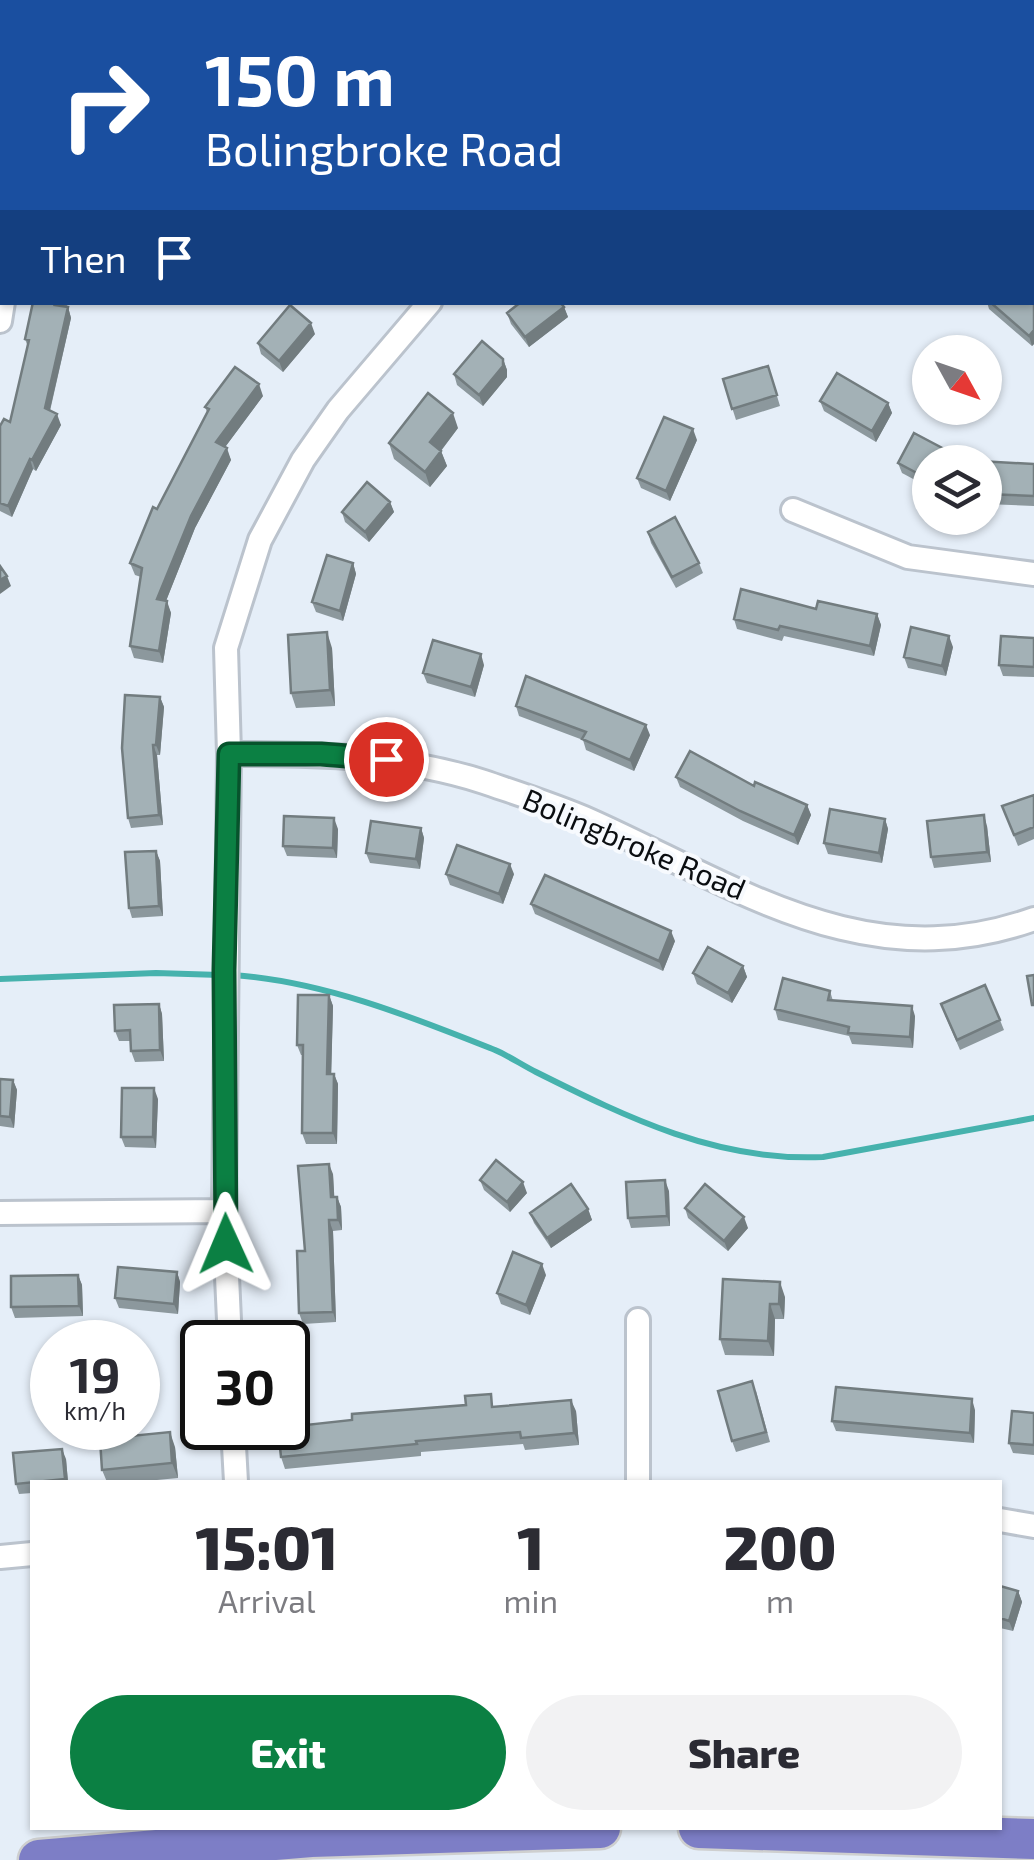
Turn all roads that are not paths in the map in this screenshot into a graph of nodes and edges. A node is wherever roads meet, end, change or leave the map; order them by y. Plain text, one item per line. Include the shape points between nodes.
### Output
1 (427, 305) edge
2 (792, 510) dead end
3 (1034, 574) edge
4 (229, 754) junction
5 (1034, 919) edge
6 (224, 1211) junction
7 (0, 1212) edge
8 (229, 1320) edge
9 (638, 1320) dead end
10 (234, 1450) edge
11 (236, 1480) edge
12 (638, 1480) edge
13 (1002, 1520) edge
14 (1034, 1526) edge
15 (30, 1554) edge
16 (0, 1557) edge
17 (536, 1830) edge
18 (760, 1830) edge
19 (1034, 1839) edge
20 (39, 1860) edge

1 - 4 street via 329,422 260,540 226,648
2 - 3 street via 908,557
4 - 5 street, Bolingbroke Road via 386,759 480,781 588,820 722,884 862,934 931,940
4 - 6 street
6 - 7 street
6 - 8 street
9 - 12 street
10 - 11 street
13 - 14 street
15 - 16 street
17 - 20 highway via 312,1837
18 - 19 highway

